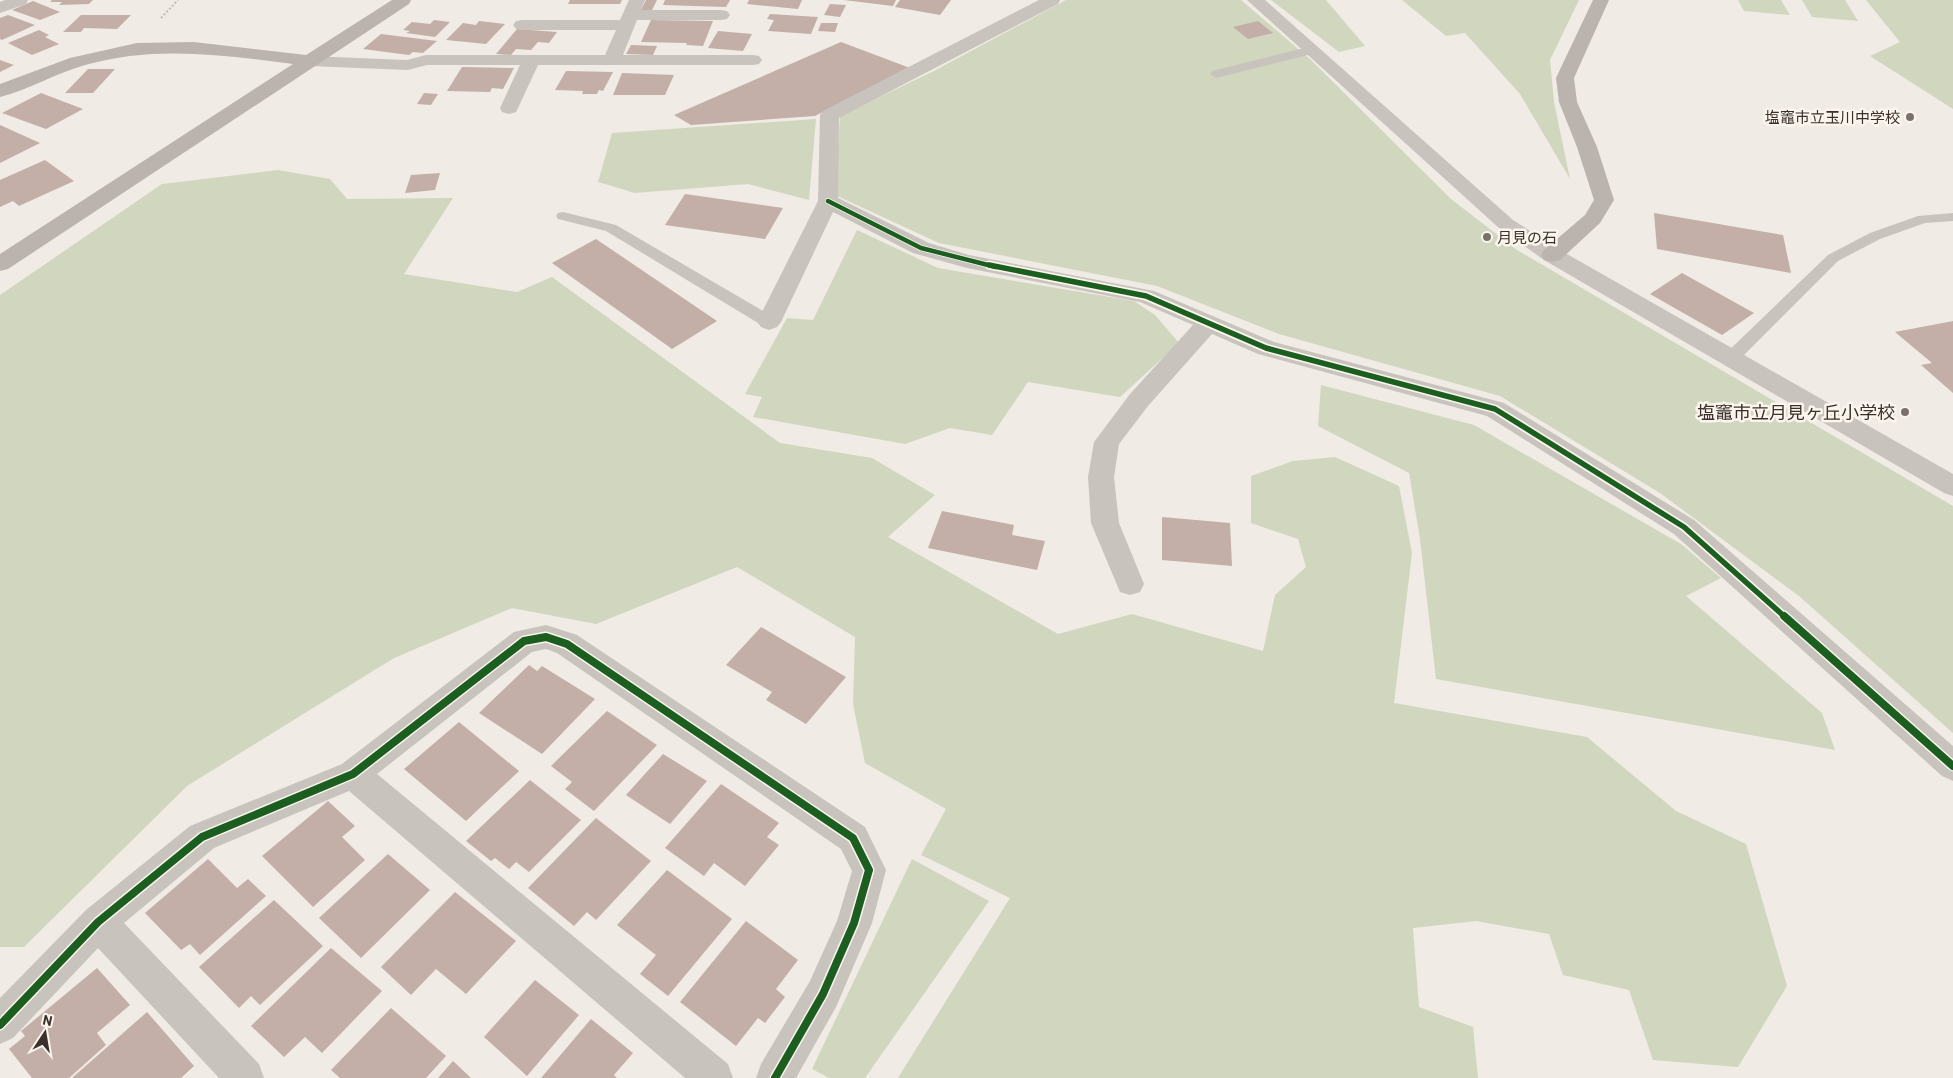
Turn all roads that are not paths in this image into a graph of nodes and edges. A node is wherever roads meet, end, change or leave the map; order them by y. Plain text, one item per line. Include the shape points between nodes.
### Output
1 (20, 0) edge
2 (403, 0) edge
3 (1052, 0) edge
4 (1255, 0) edge
5 (1601, 0) edge
6 (0, 8) edge
7 (632, 13) edge
8 (721, 15) dead end
9 (522, 25) dead end
10 (1312, 50) junction
11 (612, 60) junction
12 (753, 60) dead end
13 (309, 61) junction
14 (530, 61) junction
15 (1216, 74) dead end
16 (0, 91) edge
17 (509, 108) dead end
18 (828, 201) junction
19 (563, 216) dead end
20 (1953, 216) edge
21 (1552, 255) junction
22 (0, 264) edge
23 (769, 322) joint
24 (1208, 324) junction
25 (1730, 359) junction
26 (1953, 486) edge
27 (1130, 584) dead end
28 (1953, 766) edge
29 (353, 774) junction
30 (98, 922) junction
31 (0, 1025) edge
32 (245, 1078) edge
33 (714, 1078) edge
34 (775, 1078) edge

1 - 6 street
2 - 13 street
3 - 18 street via 830,116
4 - 10 street
5 - 21 street via 1565,78 1568,102 1604,200 1593,220
7 - 8 street
7 - 9 street
7 - 11 street
10 - 15 lane
10 - 21 street via 1506,224
11 - 12 street
11 - 14 street
13 - 14 street via 408,65 426,60
13 - 16 street via 198,49 159,47 128,50 61,66
13 - 22 street
14 - 17 street
18 - 23 street
18 - 24 street via 922,248 967,261 1146,296
19 - 23 lane via 611,228
20 - 25 lane via 1923,219 1875,236 1833,258
21 - 25 street
24 - 27 street via 1139,400 1107,442 1102,477 1105,523
24 - 28 street via 1266,348 1495,409 1684,527
25 - 26 street
29 - 30 street via 202,837
29 - 33 street
29 - 34 street via 524,641 546,638 567,644 854,838 869,870 854,923 823,994
30 - 31 street
30 - 32 street

